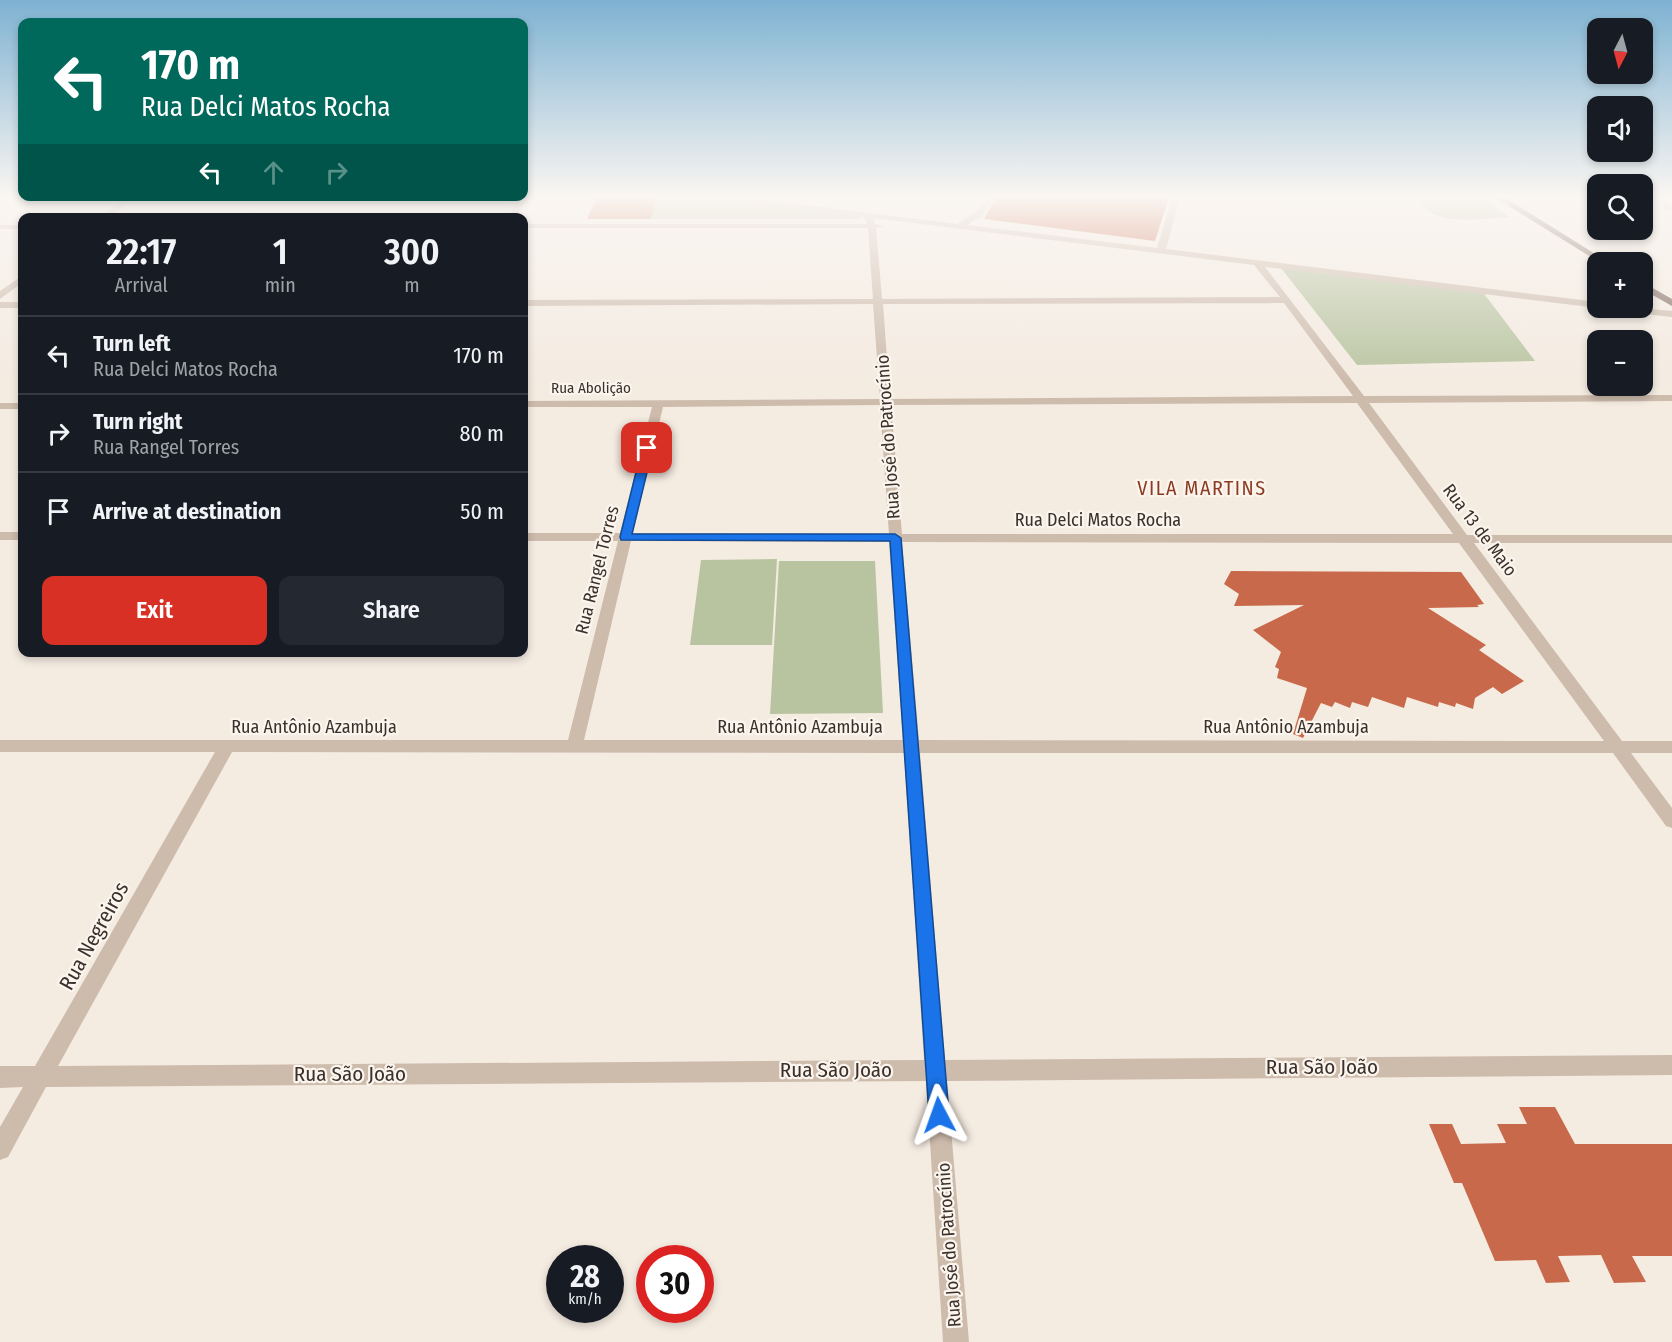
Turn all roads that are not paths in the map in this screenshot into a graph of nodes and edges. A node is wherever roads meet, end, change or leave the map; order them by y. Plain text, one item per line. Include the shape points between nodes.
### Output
1 (873, 260) edge
2 (1230, 260) edge
3 (1257, 263) junction
4 (18, 282) edge
5 (1653, 292) edge
6 (0, 296) edge
7 (1287, 300) junction
8 (877, 302) junction
9 (528, 303) edge
10 (1672, 303) edge
11 (1587, 304) edge
12 (0, 305) edge
13 (18, 305) edge
14 (1653, 312) edge
15 (1672, 314) edge
16 (1672, 398) edge
17 (1361, 399) junction
18 (885, 402) junction
19 (658, 403) junction
20 (528, 404) edge
21 (0, 406) edge
22 (18, 406) edge
23 (0, 536) edge
24 (18, 536) edge
25 (528, 537) edge
26 (626, 537) junction
27 (895, 538) junction
28 (1464, 539) junction
29 (1672, 539) edge
30 (0, 746) edge
31 (227, 746) junction
32 (574, 746) junction
33 (911, 747) junction
34 (1618, 747) junction
35 (1672, 747) edge
36 (1672, 820) edge
37 (1672, 1065) edge
38 (935, 1070) junction
39 (41, 1076) junction
40 (0, 1077) edge
41 (0, 1149) edge
42 (956, 1342) edge

1 - 8 street, Rua José do Patrocínio
2 - 3 street
3 - 7 street, Rua 13 de Maio
3 - 11 street
4 - 6 street
5 - 10 main road
7 - 8 street
7 - 17 street, Rua 13 de Maio
8 - 9 street
8 - 18 street, Rua José do Patrocínio
12 - 13 street
14 - 15 street
16 - 17 street, Rua Abolição
17 - 18 street, Rua Abolição
17 - 28 street, Rua 13 de Maio
18 - 19 street, Rua Abolição
18 - 27 street, Rua José do Patrocínio
19 - 20 street, Rua Abolição
19 - 26 street, Rua Rangel Torres
21 - 22 street
23 - 24 street
25 - 26 street, Rua Delci Matos Rocha
26 - 27 street, Rua Delci Matos Rocha
26 - 32 street, Rua Rangel Torres
27 - 28 street, Rua Delci Matos Rocha
27 - 33 street, Rua José do Patrocínio
28 - 29 street, Rua Delci Matos Rocha
28 - 34 street, Rua 13 de Maio
30 - 31 street, Rua Antônio Azambuja
31 - 32 street, Rua Antônio Azambuja
31 - 39 street, Rua Negreiros
32 - 33 street, Rua Antônio Azambuja
33 - 34 street, Rua Antônio Azambuja
33 - 38 street, Rua José do Patrocínio
34 - 35 street, Rua Antônio Azambuja
34 - 36 street, Rua 13 de Maio
37 - 38 street, Rua São João
38 - 39 street, Rua São João
38 - 42 street, Rua José do Patrocínio
39 - 40 street, Rua São João
39 - 41 street, Rua Negreiros

